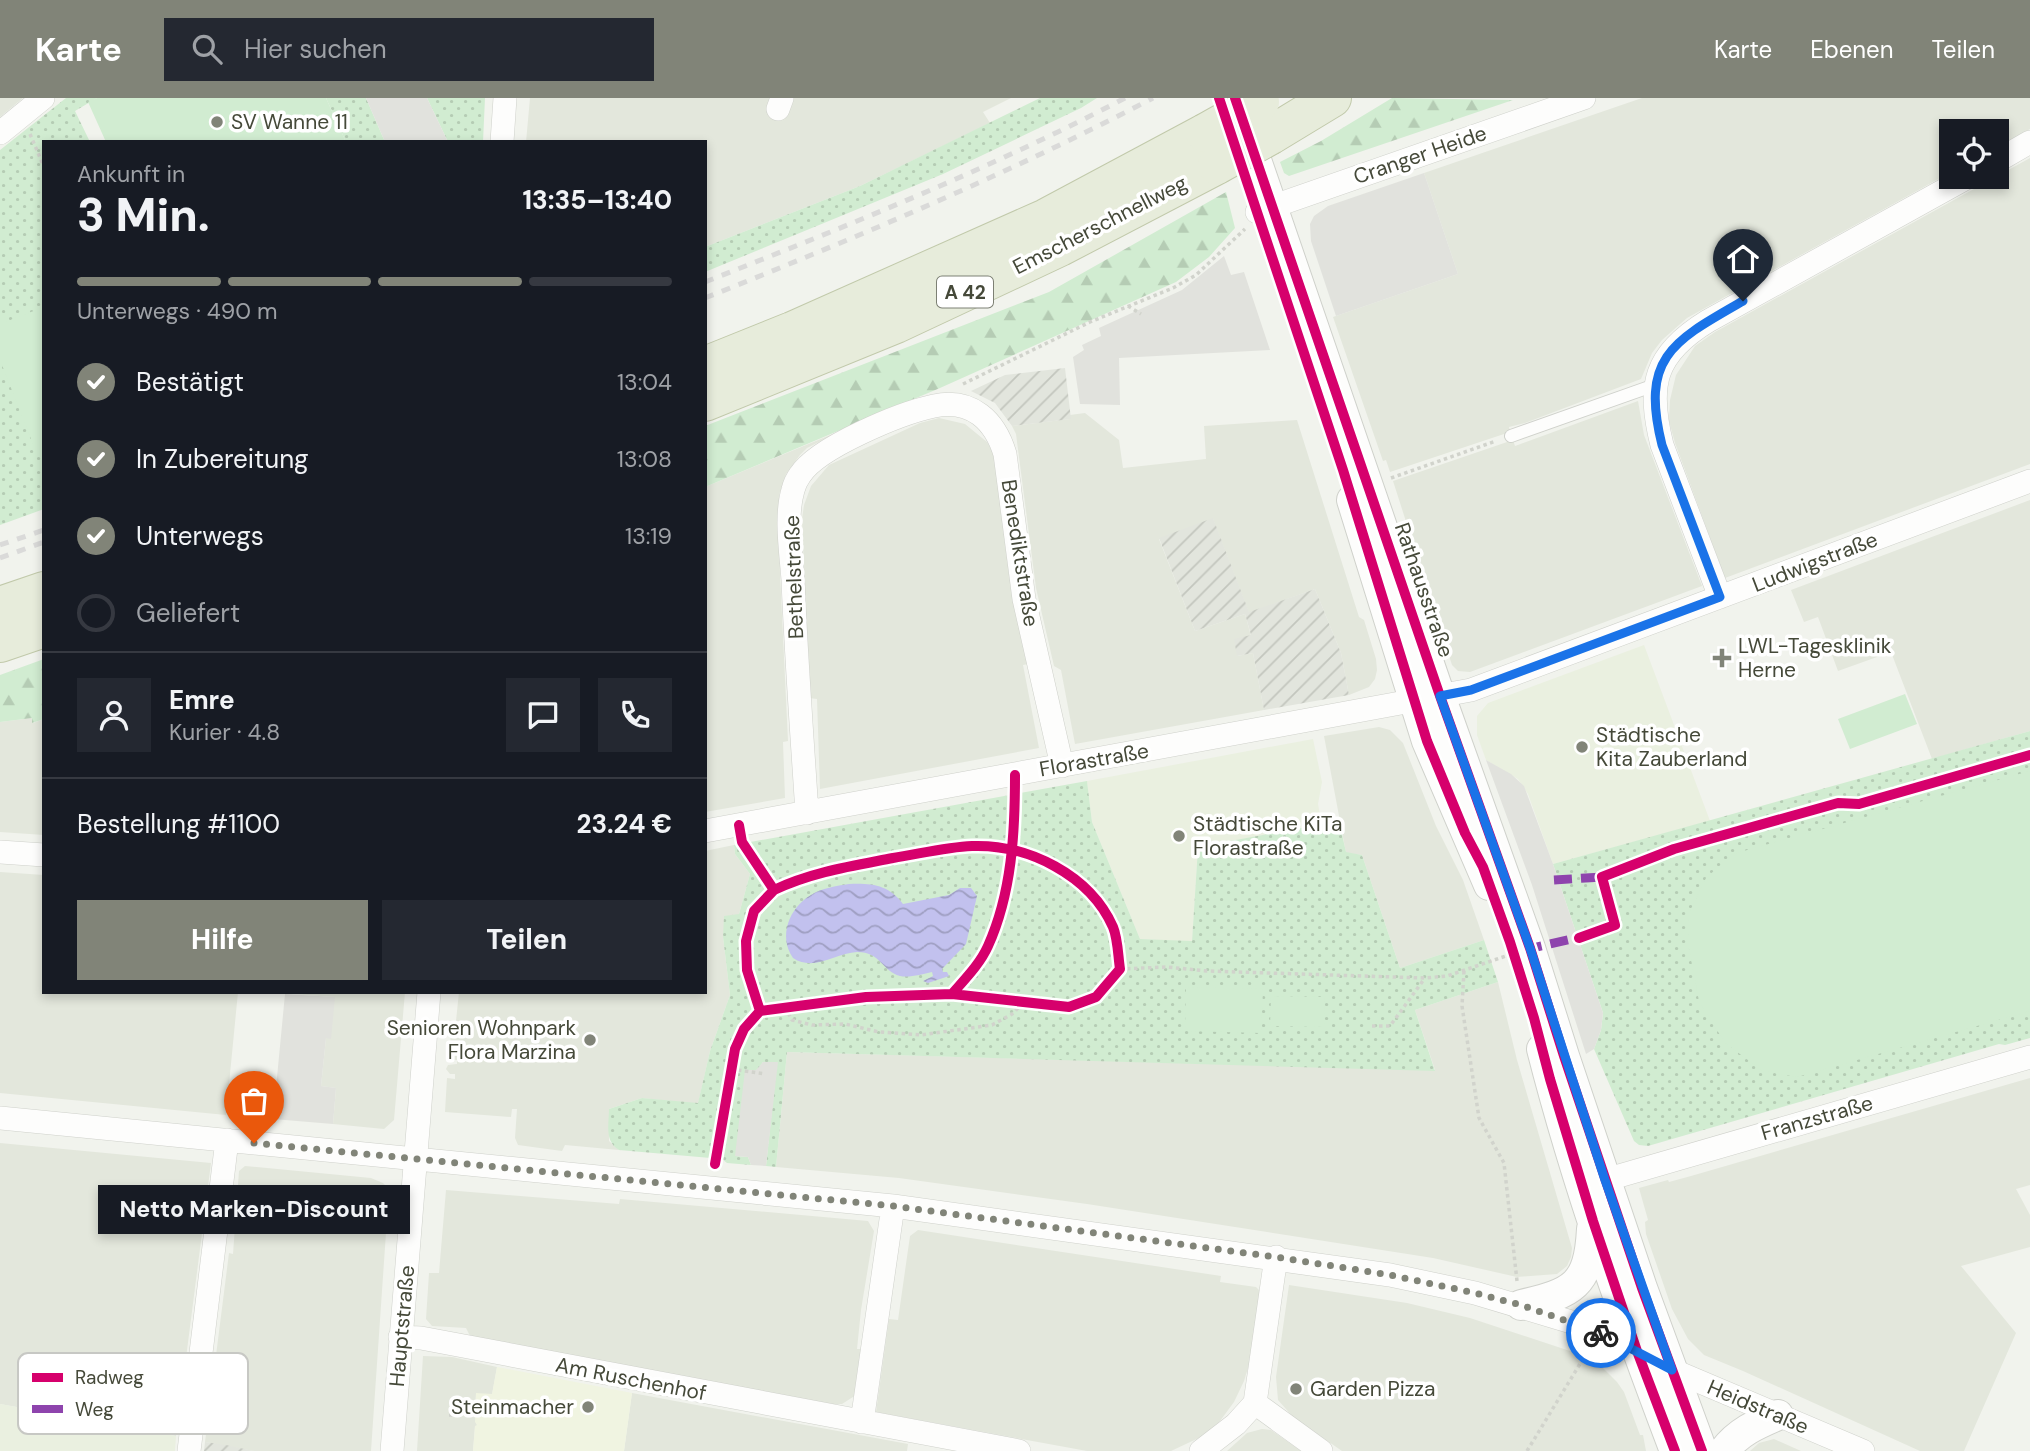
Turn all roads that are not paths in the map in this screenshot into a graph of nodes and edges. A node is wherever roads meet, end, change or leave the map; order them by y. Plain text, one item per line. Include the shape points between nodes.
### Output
1 (43, 98) edge
2 (505, 98) edge
3 (1219, 98) edge
4 (1332, 98) edge
5 (1584, 98) edge
6 (1258, 108) edge
7 (0, 133) edge
8 (502, 140) edge
9 (2030, 142) edge
10 (1211, 149) junction
11 (2009, 154) edge
12 (1946, 189) edge
13 (1265, 209) junction
14 (707, 365) edge
15 (1655, 385) junction
16 (707, 401) edge
17 (915, 412) joint
18 (1511, 436) road end
19 (2030, 481) edge
20 (42, 592) edge
21 (1720, 597) junction
22 (0, 606) edge
23 (42, 629) edge
24 (0, 643) edge
25 (1427, 699) junction
26 (1062, 766) junction
27 (807, 813) junction
28 (707, 831) edge
29 (0, 852) edge
30 (42, 855) edge
31 (429, 994) edge
32 (2030, 1057) edge
33 (0, 1118) edge
34 (227, 1140) junction
35 (416, 1159) junction
36 (1605, 1180) junction
37 (893, 1206) junction
38 (1593, 1221) junction
39 (1276, 1257) junction
40 (1519, 1293) junction
41 (400, 1337) junction
42 (1637, 1351) junction
43 (201, 1353) edge
44 (1672, 1370) junction
45 (1255, 1403) junction
46 (1778, 1415) junction
47 (862, 1422) junction
48 (995, 1449) edge
49 (392, 1451) edge
50 (1019, 1451) edge
51 (1201, 1451) edge
52 (1321, 1451) edge
53 (1675, 1451) edge
54 (1702, 1451) edge
55 (1724, 1451) edge
56 (1863, 1451) edge

1 - 7 street
2 - 8 street
3 - 13 street, Rathausstraße
4 - 6 highway, Emscherschnellweg / A 42
5 - 13 street, Cranger Heide
6 - 10 highway, Emscherschnellweg / A 42, bridge
6 - 13 street, Rathausstraße
9 - 11 street
10 - 14 highway, Emscherschnellweg / A 42
10 - 16 highway, Emscherschnellweg / A 42 via 1060,247 896,324
12 - 15 street via 1692,331 1665,358
13 - 25 street, Rathausstraße via 1339,457
13 - 25 street, Rathausstraße via 1368,486
15 - 18 lane
15 - 21 street via 1662,445
17 - 26 street, Benediktstraße via 937,405 967,407 994,428 1002,446 1024,599
17 - 27 street, Bethelstraße via 826,451 800,475 793,490 790,526
19 - 21 street, Ludwigstraße
20 - 22 highway
21 - 25 street, Ludwigstraße via 1471,690
23 - 24 highway
25 - 26 street, Florastraße
25 - 36 street, Rathausstraße via 1530,948
25 - 38 street, Rathausstraße via 1445,788 1483,867 1513,953
26 - 27 street, Florastraße
27 - 28 street, Florastraße
29 - 30 street
31 - 35 street, Hauptstraße
32 - 36 street, Franzstraße
33 - 34 street, Heidstraße
34 - 35 street, Heidstraße
34 - 43 street
35 - 37 street, Heidstraße
35 - 41 street, Hauptstraße
36 - 44 street, Rathausstraße
37 - 39 street, Heidstraße
37 - 47 street
38 - 40 street via 1587,1269 1576,1283 1551,1298
38 - 42 street, Rathausstraße
39 - 40 street, Heidstraße
39 - 45 street
40 - 42 street, Heidstraße
41 - 47 street, Am Ruschenhof
41 - 49 street, Hauptstraße
42 - 44 street, Heidstraße
42 - 53 street, Rathausstraße
44 - 46 street, Heidstraße
44 - 54 street, Rathausstraße
45 - 51 street
45 - 52 street
46 - 55 street via 1747,1428
46 - 56 street, Heidstraße
47 - 48 street, Am Ruschenhof
48 - 50 street, Am Ruschenhof

